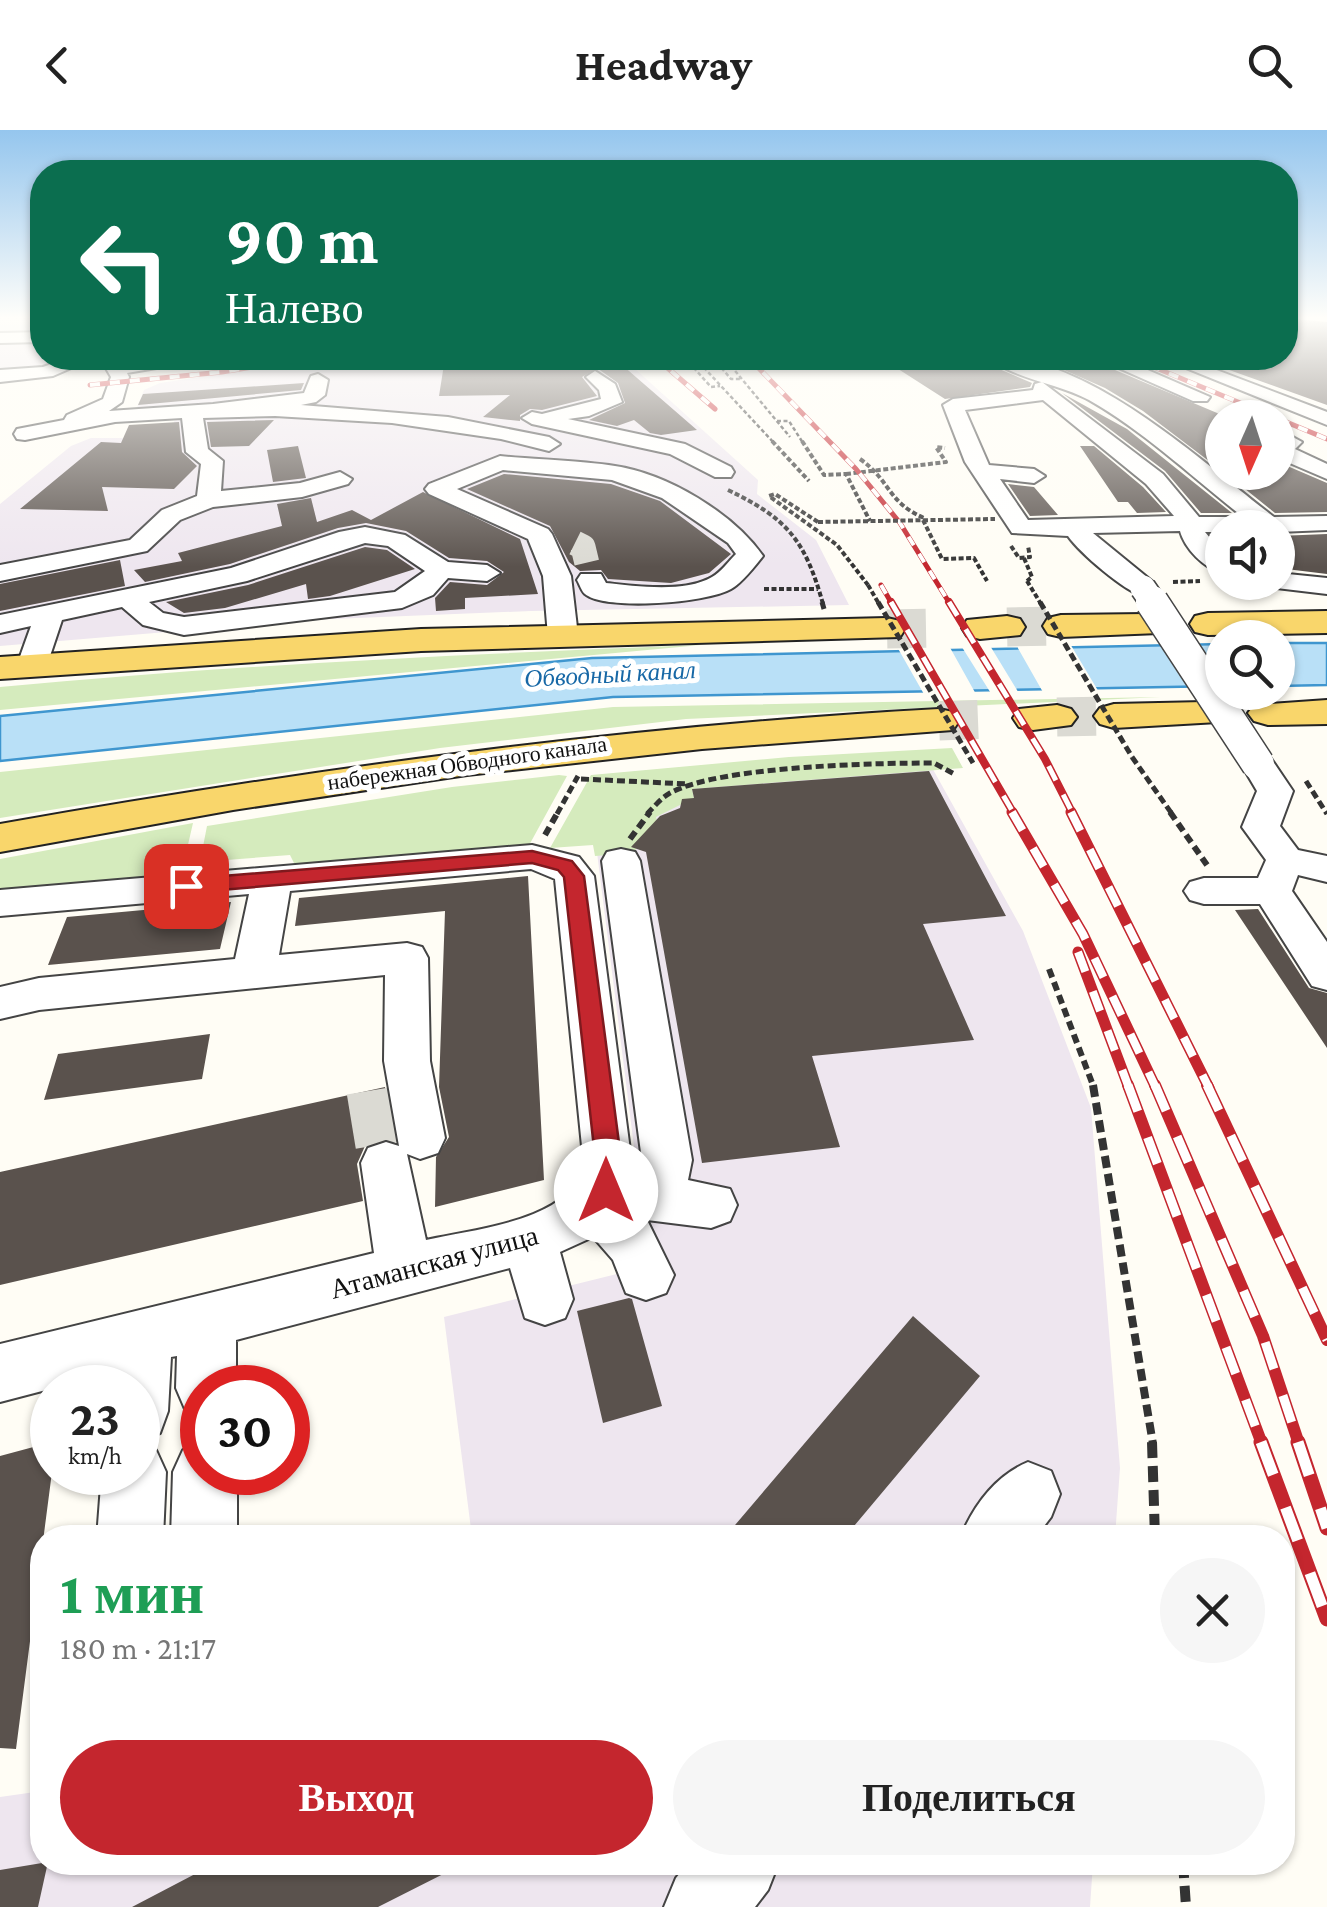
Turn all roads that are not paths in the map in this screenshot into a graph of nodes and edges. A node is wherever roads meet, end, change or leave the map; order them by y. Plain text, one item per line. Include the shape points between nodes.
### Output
1 (117, 401) edge
2 (286, 401) edge
3 (612, 401) edge
4 (965, 401) edge
5 (1072, 401) edge
6 (1105, 401) edge
7 (1292, 401) edge
8 (116, 409) junction
9 (192, 413) junction
10 (1326, 418) edge
11 (532, 433) junction
12 (397, 434) dead end
13 (358, 437) dead end
14 (4, 444) edge
15 (1295, 457) edge
16 (511, 463) junction
17 (983, 471) junction
18 (723, 472) dead end
19 (1327, 472) edge
20 (616, 474) junction
21 (1034, 476) dead end
22 (340, 480) dead end
23 (209, 500) junction
24 (1247, 510) edge
25 (1205, 522) edge
26 (1327, 523) edge
27 (1295, 525) edge
28 (1205, 527) edge
29 (1076, 528) junction
30 (192, 535) dead end
31 (544, 541) junction
32 (575, 543) dead end
33 (138, 546) junction
34 (750, 556) junction
35 (442, 570) junction
36 (0, 573) edge
37 (487, 573) dead end
38 (591, 580) dead end
39 (1295, 581) edge
40 (724, 582) junction
41 (1327, 586) edge
42 (764, 589) road end
43 (130, 600) junction
44 (50, 614) junction
45 (1327, 622) edge
46 (1295, 623) edge
47 (0, 624) edge
48 (1146, 625) dead end
49 (1061, 626) tunnel mouth
50 (887, 629) tunnel mouth
51 (564, 636) junction
52 (16, 666) edge
53 (1327, 712) edge
54 (1268, 713) dead end
55 (1204, 714) dead end
56 (1114, 716) tunnel mouth
57 (939, 721) tunnel mouth
58 (0, 838) edge
59 (576, 864) junction
60 (1327, 869) edge
61 (1279, 875) junction
62 (272, 878) junction
63 (1214, 891) road end
64 (0, 903) edge
65 (254, 973) junction
66 (1327, 975) edge
67 (0, 1003) edge
68 (600, 1200) junction
69 (657, 1202) junction
70 (710, 1206) dead end
71 (530, 1239) junction
72 (404, 1271) junction
73 (646, 1274) dead end
74 (545, 1299) dead end
75 (207, 1320) junction
76 (143, 1336) junction
77 (141, 1365) edge
78 (206, 1365) edge
79 (0, 1373) edge
80 (133, 1495) edge
81 (204, 1495) edge
82 (131, 1525) edge
83 (204, 1525) edge
84 (730, 1875) edge
85 (705, 1907) edge

1 - 8 street
2 - 9 street
3 - 11 street
4 - 17 street via 953,405
5 - 25 street
6 - 24 street
7 - 10 street
8 - 9 street
8 - 14 street
8 - 14 street
9 - 11 street via 322,414
9 - 23 street via 205,438 198,452 212,460
11 - 16 street
11 - 18 street via 677,449
11 - 20 street via 558,453
11 - 34 street via 665,474 775,534
12 - 13 street
15 - 19 street
16 - 20 street
16 - 31 street via 437,489
17 - 21 street
17 - 29 street via 1021,528
20 - 34 street via 670,493 737,538
22 - 23 street
23 - 33 street via 171,514
26 - 27 street
28 - 29 street
29 - 61 street, bridge via 1086,546 1157,588 1276,791 1261,827
30 - 33 street
31 - 32 street
31 - 51 street via 561,595
33 - 36 street
34 - 40 street
35 - 37 street
35 - 43 street via 396,540 348,537
35 - 43 street via 424,590 402,600 207,625 153,620
38 - 40 street via 595,589 610,593 696,590
39 - 41 street
40 - 42 street
43 - 44 street
44 - 47 street
44 - 52 street
45 - 46 main road
48 - 49 main road
50 - 51 main road
51 - 52 main road
53 - 54 main road
55 - 56 main road
57 - 58 main road, набережная Обводного канала via 608,744 442,764
59 - 62 street
59 - 68 street via 609,1166
59 - 69 street via 667,1160
60 - 61 street
61 - 63 street
61 - 66 street
62 - 64 street
62 - 65 street
65 - 67 street
65 - 72 street via 408,958
68 - 69 street
68 - 71 street, Атаманская улица via 566,1225
68 - 73 street via 634,1241
69 - 70 street
71 - 72 street, Атаманская улица
71 - 74 street
72 - 75 street, Атаманская улица
75 - 76 street, Атаманская улица
75 - 78 street
76 - 77 street
76 - 79 street, Атаманская улица
80 - 82 street
81 - 83 street
84 - 85 street

